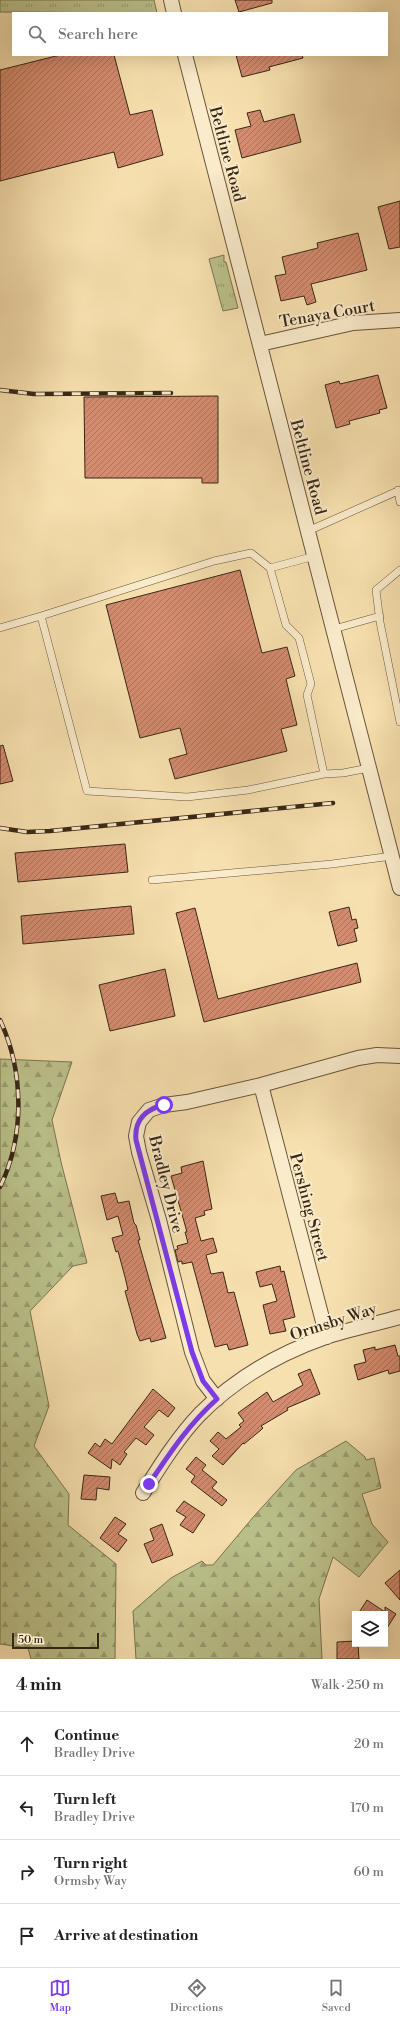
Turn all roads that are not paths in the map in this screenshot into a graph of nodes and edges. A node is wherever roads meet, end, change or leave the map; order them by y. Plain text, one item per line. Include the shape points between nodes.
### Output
1 (170, 0) edge
2 (174, 12) edge
3 (185, 56) edge
4 (400, 320) edge
5 (260, 344) junction
6 (399, 490) edge
7 (400, 502) edge
8 (308, 531) junction
9 (315, 556) junction
10 (270, 568) junction
11 (400, 570) edge
12 (41, 616) junction
13 (380, 616) junction
14 (0, 628) edge
15 (334, 629) junction
16 (400, 722) edge
17 (369, 768) junction
18 (324, 774) junction
19 (392, 856) junction
20 (152, 880) dead end
21 (400, 888) edge
22 (400, 1056) edge
23 (261, 1085) junction
24 (400, 1317) edge
25 (327, 1337) junction
26 (217, 1399) junction
27 (143, 1493) dead end

1 - 2 street
3 - 5 street, Beltline Road
4 - 5 street, Tenaya Court via 353,323
5 - 8 street, Beltline Road
6 - 7 lane
6 - 8 lane
8 - 9 street, Beltline Road
9 - 10 lane
9 - 15 street, Beltline Road
10 - 12 lane via 251,553 214,561
10 - 18 lane via 286,625 299,638 311,684 307,695
11 - 13 lane via 376,590
12 - 14 lane
12 - 18 lane via 87,791 187,797 248,790
13 - 15 lane
13 - 16 lane
15 - 17 street, Beltline Road
17 - 18 lane
17 - 19 street, Beltline Road
19 - 20 lane
19 - 21 street, Beltline Road
22 - 23 street, Bradley Drive via 377,1055 358,1058
23 - 25 street, Pershing Street
23 - 26 street, Bradley Drive via 154,1107 144,1114 137,1129 139,1152 192,1352 203,1381
24 - 25 street, Ormsby Way
25 - 26 street, Ormsby Way via 266,1364
26 - 27 street, Ormsby Way via 177,1441

